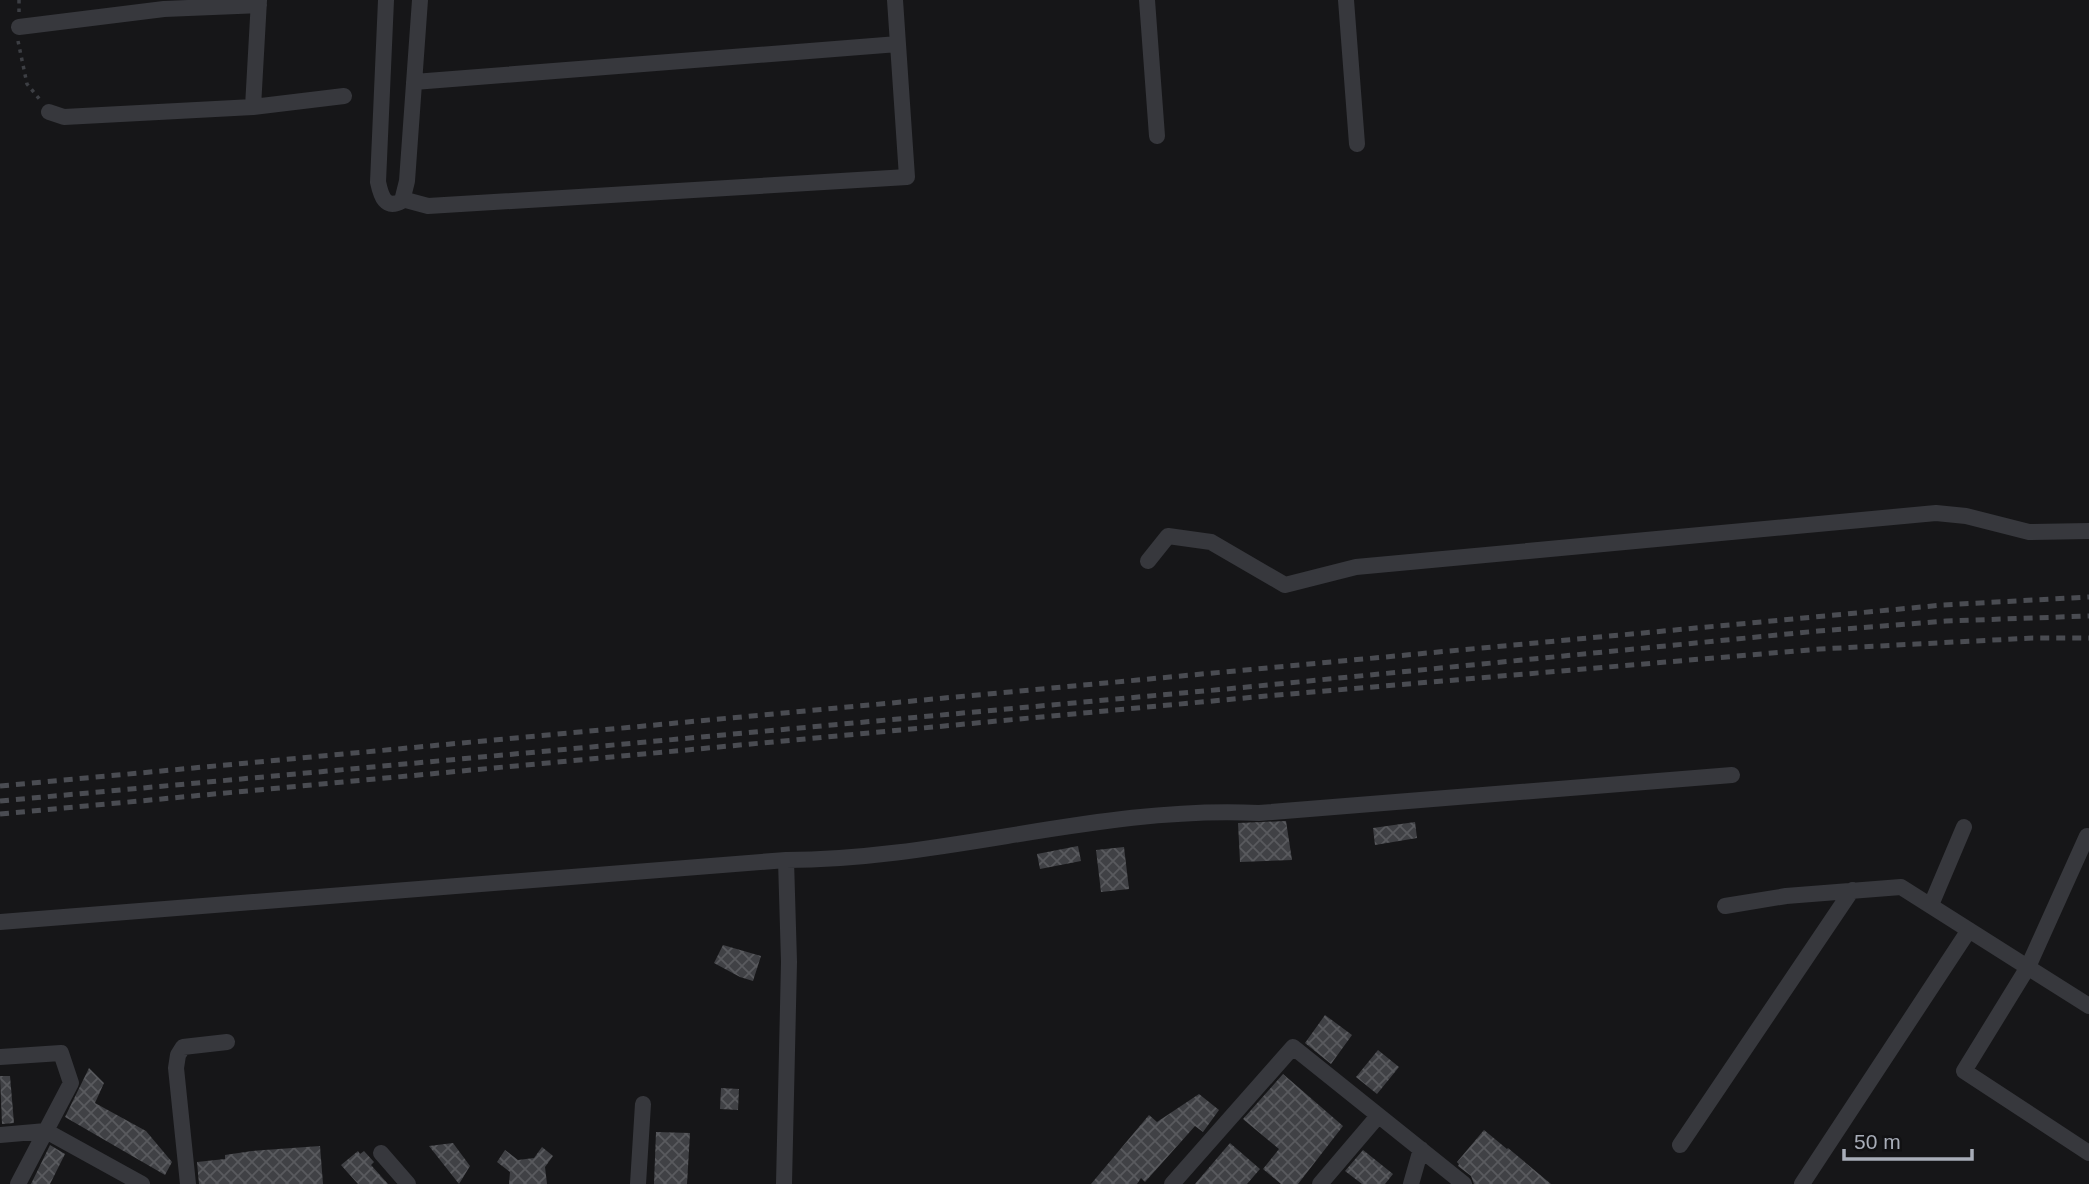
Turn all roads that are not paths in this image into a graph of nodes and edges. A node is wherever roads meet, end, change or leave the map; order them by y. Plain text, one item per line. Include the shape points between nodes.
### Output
1 (386, 0) edge
2 (420, 0) edge
3 (895, 0) edge
4 (1147, 0) edge
5 (1346, 0) edge
6 (259, 3) edge
7 (164, 4) edge
8 (19, 27) road end
9 (898, 44) junction
10 (414, 82) junction
11 (344, 96) dead end
12 (253, 107) junction
13 (49, 112) road end
14 (1157, 135) dead end
15 (1357, 144) dead end
16 (402, 199) junction
17 (2089, 531) edge
18 (1148, 561) dead end
19 (1732, 775) dead end
20 (1964, 828) dead end
21 (2087, 836) dead end
22 (786, 860) junction
23 (1852, 891) junction
24 (1931, 905) junction
25 (1725, 906) dead end
26 (0, 922) edge
27 (1969, 930) junction
28 (2028, 967) junction
29 (2089, 1006) edge
30 (227, 1042) dead end
31 (0, 1057) edge
32 (643, 1104) dead end
33 (1378, 1116) junction
34 (46, 1131) junction
35 (0, 1136) edge
36 (1680, 1145) dead end
37 (1421, 1149) junction
38 (381, 1153) dead end
39 (2089, 1153) edge
40 (18, 1184) edge
41 (142, 1184) edge
42 (188, 1184) edge
43 (408, 1184) edge
44 (638, 1184) edge
45 (784, 1184) edge
46 (1172, 1184) edge
47 (1320, 1184) edge
48 (1411, 1184) edge
49 (1464, 1184) edge
50 (1802, 1184) edge

1 - 16 street via 378,182 381,198 388,204
2 - 10 street
3 - 9 street
4 - 14 street
5 - 15 street
6 - 7 street
6 - 12 street
7 - 8 street
9 - 10 street
9 - 16 street via 907,177 428,206
10 - 16 street
11 - 12 street
12 - 13 street via 64,117
17 - 18 street via 2029,532 1936,513 1356,567 1285,585 1211,542 1168,536
19 - 22 street via 1259,813 1102,820 945,845
20 - 24 street
21 - 28 street
22 - 26 street
22 - 45 street via 789,962
23 - 24 street via 1901,887
23 - 25 street
23 - 36 street
24 - 27 street
27 - 28 street
27 - 50 street
28 - 29 street
28 - 39 street via 1964,1070
30 - 42 street via 183,1047 178,1055
31 - 34 street via 61,1053 71,1083
32 - 44 street
33 - 37 street
33 - 46 street via 1293,1047
33 - 47 street
34 - 35 street
34 - 40 street
34 - 41 street
37 - 48 street
37 - 49 street
38 - 43 street

